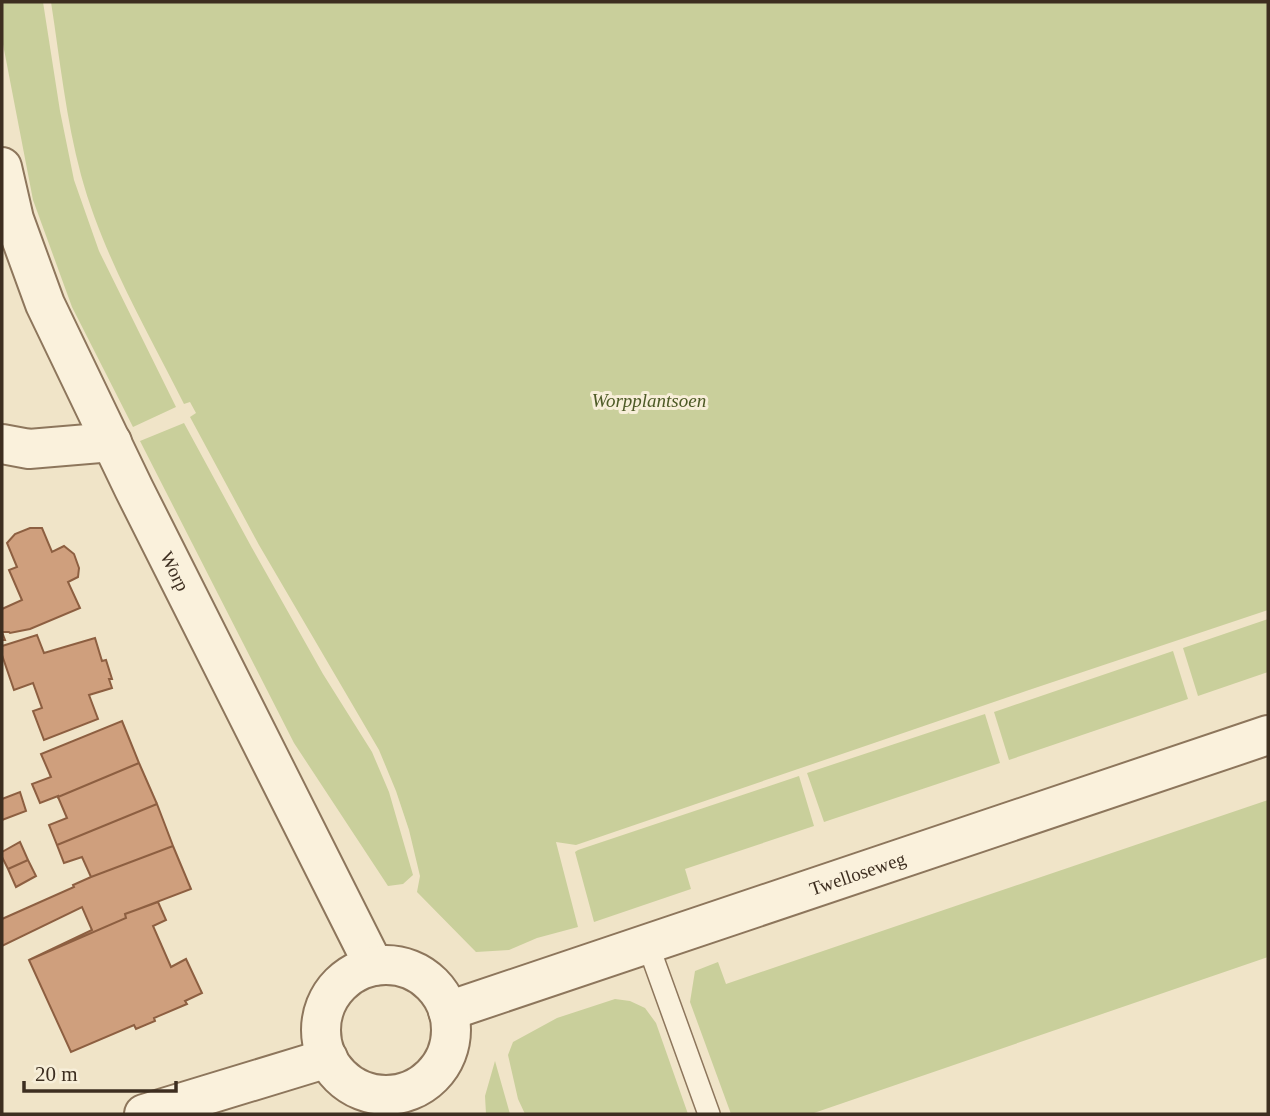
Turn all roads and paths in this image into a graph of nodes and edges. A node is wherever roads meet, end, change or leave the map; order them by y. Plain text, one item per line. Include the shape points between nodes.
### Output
1 (2, 167) edge
2 (112, 442) junction
3 (2, 444) edge
4 (1268, 735) edge
5 (648, 945) junction
6 (374, 966) junction
7 (448, 1011) junction
8 (328, 1058) junction
9 (416, 1102) edge
10 (144, 1114) edge
11 (709, 1114) edge

1 - 2 street, Worp via 14,219 45,304
2 - 3 street via 29,449
2 - 6 street, Worp
4 - 5 street, Twelloseweg
5 - 7 street, Twelloseweg
5 - 11 lane
6 - 7 street via 390,965 420,975 442,997
6 - 8 street via 340,984 326,1006 321,1032
7 - 9 street via 451,1035 444,1060 425,1082
8 - 9 street via 353,1085
8 - 10 street

